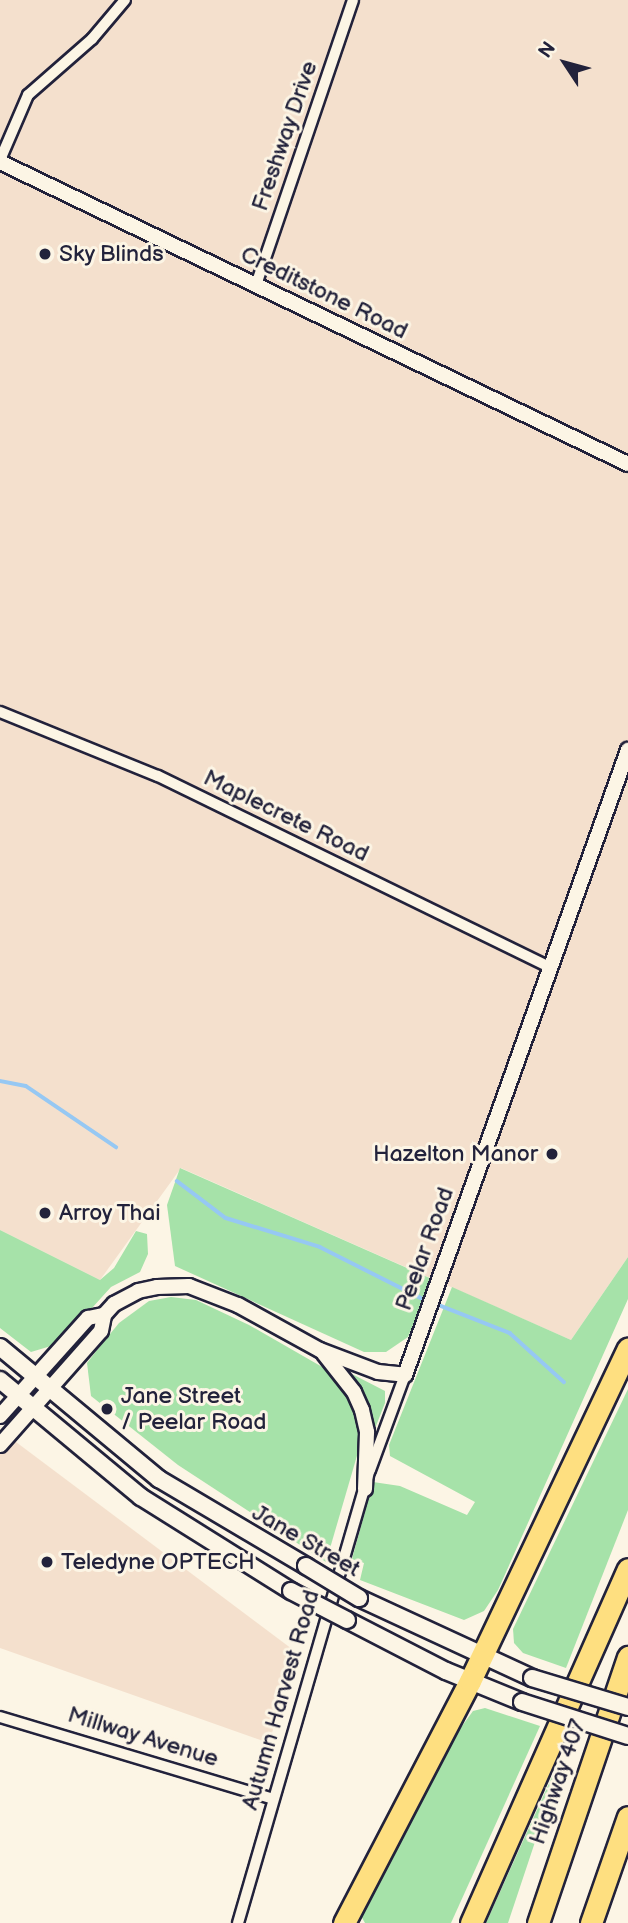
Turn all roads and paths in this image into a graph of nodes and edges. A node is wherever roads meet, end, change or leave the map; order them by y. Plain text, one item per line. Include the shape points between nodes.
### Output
1 (125, 0) edge
2 (353, 0) edge
3 (0, 161) edge
4 (257, 285) junction
5 (628, 464) edge
6 (0, 712) edge
7 (628, 750) edge
8 (549, 967) junction
9 (104, 1315) junction
10 (0, 1347) edge
11 (628, 1349) edge
12 (320, 1350) junction
13 (405, 1375) junction
14 (37, 1377) junction
15 (0, 1380) edge
16 (51, 1388) junction
17 (19, 1395) junction
18 (34, 1406) junction
19 (0, 1416) edge
20 (0, 1445) edge
21 (365, 1489) junction
22 (628, 1569) edge
23 (482, 1656) junction
24 (628, 1657) edge
25 (470, 1681) junction
26 (628, 1707) edge
27 (0, 1717) edge
28 (628, 1736) edge
29 (273, 1799) junction
30 (628, 1817) edge
31 (238, 1923) edge
32 (344, 1923) edge
33 (471, 1923) edge
34 (538, 1923) edge
35 (591, 1923) edge

1 - 3 street via 92,39 28,95
2 - 4 street, Freshway Drive
3 - 4 street, Creditstone Road
4 - 5 street, Creditstone Road
6 - 8 street, Maplecrete Road via 158,776
7 - 8 street, Peelar Road
8 - 13 street, Peelar Road
9 - 12 street via 138,1291 189,1286 249,1310
9 - 14 street via 88,1318
9 - 16 street via 101,1331
10 - 14 main road, Jane Street
11 - 23 highway
12 - 13 street via 378,1372
12 - 21 street via 354,1392 362,1410 367,1432
13 - 21 street, Autumn Harvest Road
14 - 16 main road, Jane Street
14 - 17 street
15 - 17 main road
16 - 18 street
16 - 23 main road, Jane Street, bridge via 159,1479 359,1598
17 - 18 main road
17 - 19 street
18 - 20 street
18 - 25 main road, bridge via 141,1497 291,1591
21 - 29 street, Autumn Harvest Road
22 - 33 highway
23 - 25 highway
23 - 26 main road, Jane Street, bridge via 532,1678
24 - 34 highway, Highway 407
25 - 28 main road, bridge
25 - 32 highway
27 - 29 street, Millway Avenue
29 - 31 street, Autumn Harvest Road
30 - 35 highway

